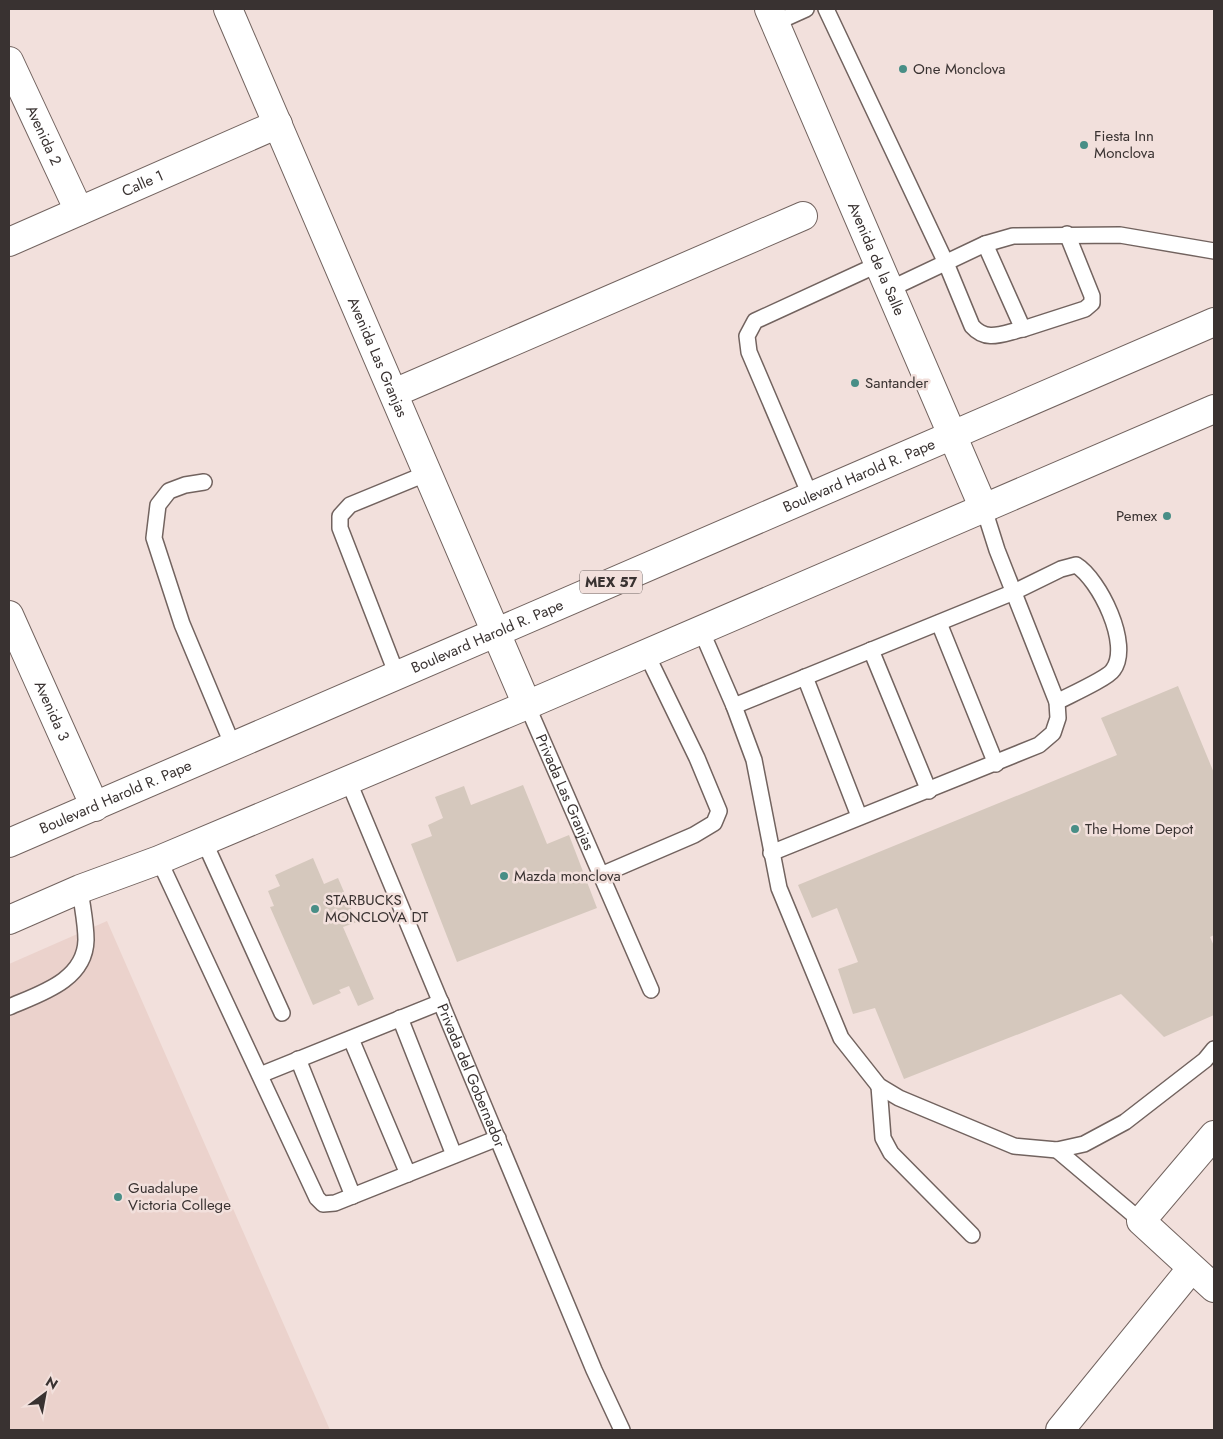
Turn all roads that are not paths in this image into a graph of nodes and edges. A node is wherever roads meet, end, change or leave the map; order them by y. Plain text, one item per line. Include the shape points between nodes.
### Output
1 (228, 9) edge
2 (806, 9) edge
3 (826, 9) edge
4 (772, 16) edge
5 (9, 61) edge
6 (278, 124) junction
7 (79, 211) junction
8 (803, 216) dead end
9 (1067, 234) junction
10 (9, 242) edge
11 (985, 244) junction
12 (1214, 251) edge
13 (946, 263) junction
14 (879, 264) junction
15 (890, 289) junction
16 (1214, 322) edge
17 (1023, 329) junction
18 (394, 393) junction
19 (1214, 409) edge
20 (953, 434) junction
21 (428, 473) junction
22 (204, 482) dead end
23 (810, 495) junction
24 (984, 508) junction
25 (1014, 592) junction
26 (9, 615) edge
27 (938, 623) junction
28 (701, 630) junction
29 (496, 631) junction
30 (871, 650) junction
31 (646, 653) junction
32 (397, 675) junction
33 (805, 676) junction
34 (1057, 702) junction
35 (526, 705) junction
36 (734, 706) junction
37 (233, 746) junction
38 (996, 764) junction
39 (348, 780) junction
40 (928, 791) junction
41 (95, 807) junction
42 (859, 816) junction
43 (204, 841) junction
44 (9, 843) edge
45 (771, 853) junction
46 (159, 860) junction
47 (601, 875) junction
48 (80, 889) junction
49 (9, 920) edge
50 (651, 990) dead end
51 (441, 1002) junction
52 (9, 1007) edge
53 (282, 1013) dead end
54 (400, 1018) junction
55 (350, 1038) junction
56 (1214, 1049) edge
57 (298, 1060) junction
58 (260, 1075) junction
59 (879, 1086) junction
60 (1214, 1134) edge
61 (498, 1138) junction
62 (1057, 1150) junction
63 (454, 1155) junction
64 (408, 1174) junction
65 (354, 1196) junction
66 (1142, 1221) junction
67 (972, 1235) dead end
68 (1191, 1269) junction
69 (1214, 1288) edge
70 (622, 1430) edge
71 (1060, 1430) edge

1 - 6 main road, Avenida Las Granjas
2 - 4 lane
3 - 13 lane
4 - 14 main road, Avenida de la Salle
5 - 7 main road, Avenida 2
6 - 7 main road, Calle 1
6 - 18 main road, Avenida Las Granjas
7 - 10 main road, Calle 1
8 - 18 main road
9 - 11 lane via 1013,236
9 - 12 lane via 1120,235
9 - 17 lane via 1092,302 1085,309
11 - 13 lane
11 - 17 lane
13 - 15 lane
13 - 17 lane via 972,326 979,334 996,335
14 - 15 main road, Avenida de la Salle
14 - 23 lane via 755,321 747,336 749,352
15 - 20 main road, Avenida de la Salle
16 - 20 main road, Boulevard Harold R. Pape / MEX 57
18 - 21 main road, Avenida Las Granjas
19 - 24 main road
20 - 23 main road, Boulevard Harold R. Pape / MEX 57
20 - 24 main road, Avenida de la Salle
21 - 29 main road, Avenida Las Granjas
21 - 32 lane via 350,505 340,516 340,528
22 - 37 lane via 169,491 158,505 154,538 182,624
23 - 29 main road, Boulevard Harold R. Pape / MEX 57
24 - 25 lane
24 - 28 main road
25 - 27 lane
25 - 34 lane
25 - 34 lane via 1076,565 1087,572 1112,619 1120,648 1112,672
26 - 41 main road, Avenida 3
27 - 30 lane
27 - 38 lane
28 - 31 main road
28 - 36 lane
29 - 32 main road, Boulevard Harold R. Pape / MEX 57
29 - 35 main road, Avenida Las Granjas
30 - 33 lane
30 - 40 lane
31 - 35 main road
31 - 47 lane via 698,758 719,811 714,823 694,834
32 - 37 main road, Boulevard Harold R. Pape / MEX 57
33 - 36 lane
33 - 42 lane
34 - 38 lane via 1058,718 1053,733 1039,745
35 - 39 main road
35 - 47 lane, Privada Las Granjas
36 - 45 lane via 754,760
37 - 41 main road, Boulevard Harold R. Pape / MEX 57
38 - 40 lane
39 - 43 main road
39 - 51 lane, Privada del Gobernador
40 - 42 lane
41 - 44 main road, Boulevard Harold R. Pape / MEX 57
42 - 45 lane
43 - 46 main road
43 - 53 lane
45 - 59 lane via 779,888 840,1038
46 - 48 main road
46 - 58 lane
47 - 50 lane, Privada Las Granjas
48 - 49 main road
48 - 52 lane via 86,939 85,951 75,971 60,985
51 - 54 lane
51 - 61 lane, Privada del Gobernador
54 - 55 lane
54 - 63 lane
55 - 57 lane
55 - 64 lane
56 - 62 lane via 1205,1060 1125,1122 1084,1144
57 - 58 lane
57 - 65 lane
58 - 65 lane via 317,1198 323,1204
59 - 62 lane via 899,1098 1014,1146
59 - 67 lane via 883,1138 891,1153
60 - 66 main road
61 - 63 lane
61 - 70 lane, Privada del Gobernador
62 - 66 lane
63 - 64 lane
64 - 65 lane
66 - 68 main road
68 - 69 main road
68 - 71 main road

